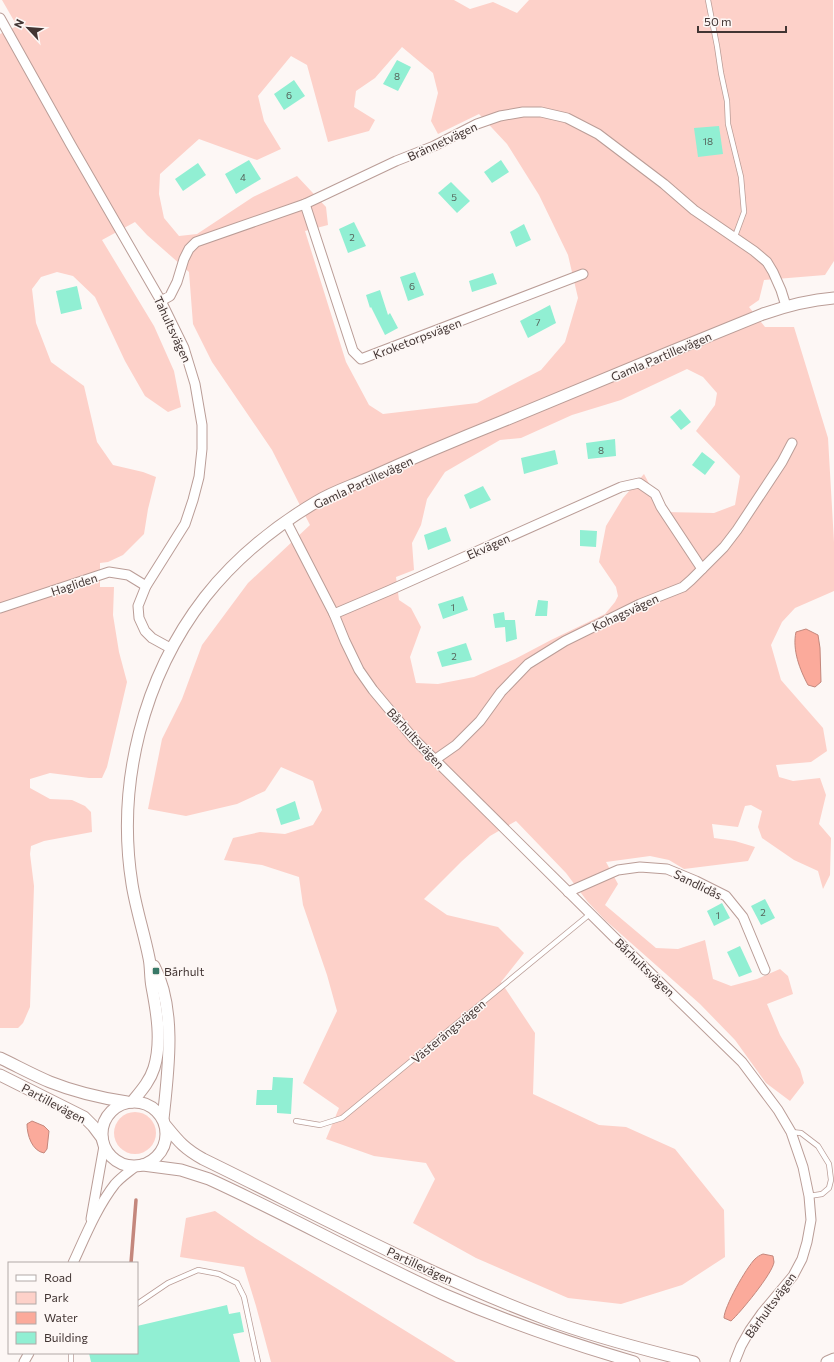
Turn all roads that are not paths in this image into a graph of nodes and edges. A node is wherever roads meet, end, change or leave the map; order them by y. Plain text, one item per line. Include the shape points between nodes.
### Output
1 (708, 0) edge
2 (0, 18) edge
3 (305, 204) junction
4 (734, 239) junction
5 (583, 274) dead end
6 (834, 298) edge
7 (161, 301) junction
8 (786, 306) junction
9 (792, 443) dead end
10 (286, 521) junction
11 (702, 570) junction
12 (146, 586) junction
13 (0, 608) edge
14 (334, 614) junction
15 (172, 649) junction
16 (436, 760) junction
17 (568, 892) junction
18 (590, 914) junction
19 (150, 959) junction
20 (765, 970) dead end
21 (0, 1058) edge
22 (0, 1075) edge
23 (130, 1102) junction
24 (296, 1121) dead end
25 (164, 1123) junction
26 (791, 1132) junction
27 (103, 1142) junction
28 (139, 1166) junction
29 (809, 1196) junction
30 (88, 1230) junction
31 (73, 1262) edge
32 (138, 1303) edge
33 (834, 1359) edge
34 (735, 1361) dead end
35 (258, 1362) edge
36 (634, 1362) edge
37 (694, 1362) edge
38 (826, 1362) edge

1 - 4 lane via 727,101 728,124 741,177 744,212
2 - 7 street, Tahultsvägen
3 - 4 street, Brännetvägen via 477,124 500,116 541,112 567,118 598,134
3 - 5 street, Kroketorpsvägen via 353,351 361,359
3 - 7 street, Brännetvägen via 196,242 184,259 170,296
4 - 8 street, Brännetvägen via 767,262
6 - 8 street, Gamla Partillevägen
7 - 12 street, Tahultsvägen via 184,348 195,384 202,426 202,449 199,477 185,524
8 - 10 street, Gamla Partillevägen via 386,470 318,500
9 - 11 street, Kohagsvägen via 737,530
10 - 14 street
10 - 15 street, Gamla Partillevägen via 218,582 193,614
11 - 14 street, Ekvägen via 655,494 639,483 621,487
11 - 16 street, Kohagsvägen via 683,587 640,604 565,641 528,664 501,692 480,721 456,745
12 - 13 street, Hagliden via 128,575 109,572
12 - 15 street, Tahultsvägen via 138,606 141,624 152,638
14 - 16 street, Bårhultsvägen via 359,670 413,738
15 - 19 street, Gamla Partillevägen via 145,713 130,779 128,809 132,884
16 - 17 street, Bårhultsvägen
17 - 18 street, Bårhultsvägen
17 - 20 street, Sandlidås via 618,870 640,867 667,869 726,896 743,917
18 - 24 lane, Västerängsvägen via 342,1118 320,1125
18 - 26 street, Bårhultsvägen via 742,1062
19 - 23 street, Gamla Partillevägen via 158,1034 155,1065 151,1077
19 - 25 street, Gamla Partillevägen via 163,991 168,1014
21 - 23 street, Partillevägen via 67,1088
22 - 27 street, Partillevägen via 84,1117
23 - 25 street via 140,1102 153,1108
23 - 27 street via 120,1105 108,1115 102,1130
25 - 28 street via 166,1135 162,1150 154,1159
25 - 37 street, Partillevägen via 181,1145 203,1159 450,1280 547,1319 604,1338
26 - 29 street, Bårhultsvägen
26 - 29 lane via 801,1133 818,1146 829,1164 830,1188 822,1194
27 - 28 street via 114,1159 128,1166
27 - 30 street via 96,1195
28 - 30 street via 115,1185
28 - 36 street, Partillevägen via 181,1170 209,1179 443,1294 543,1334
29 - 34 street, Bårhultsvägen via 811,1220 802,1259 793,1276 750,1330
30 - 31 street
32 - 35 lane via 168,1282 198,1270 219,1274 237,1283 244,1297
33 - 38 street

